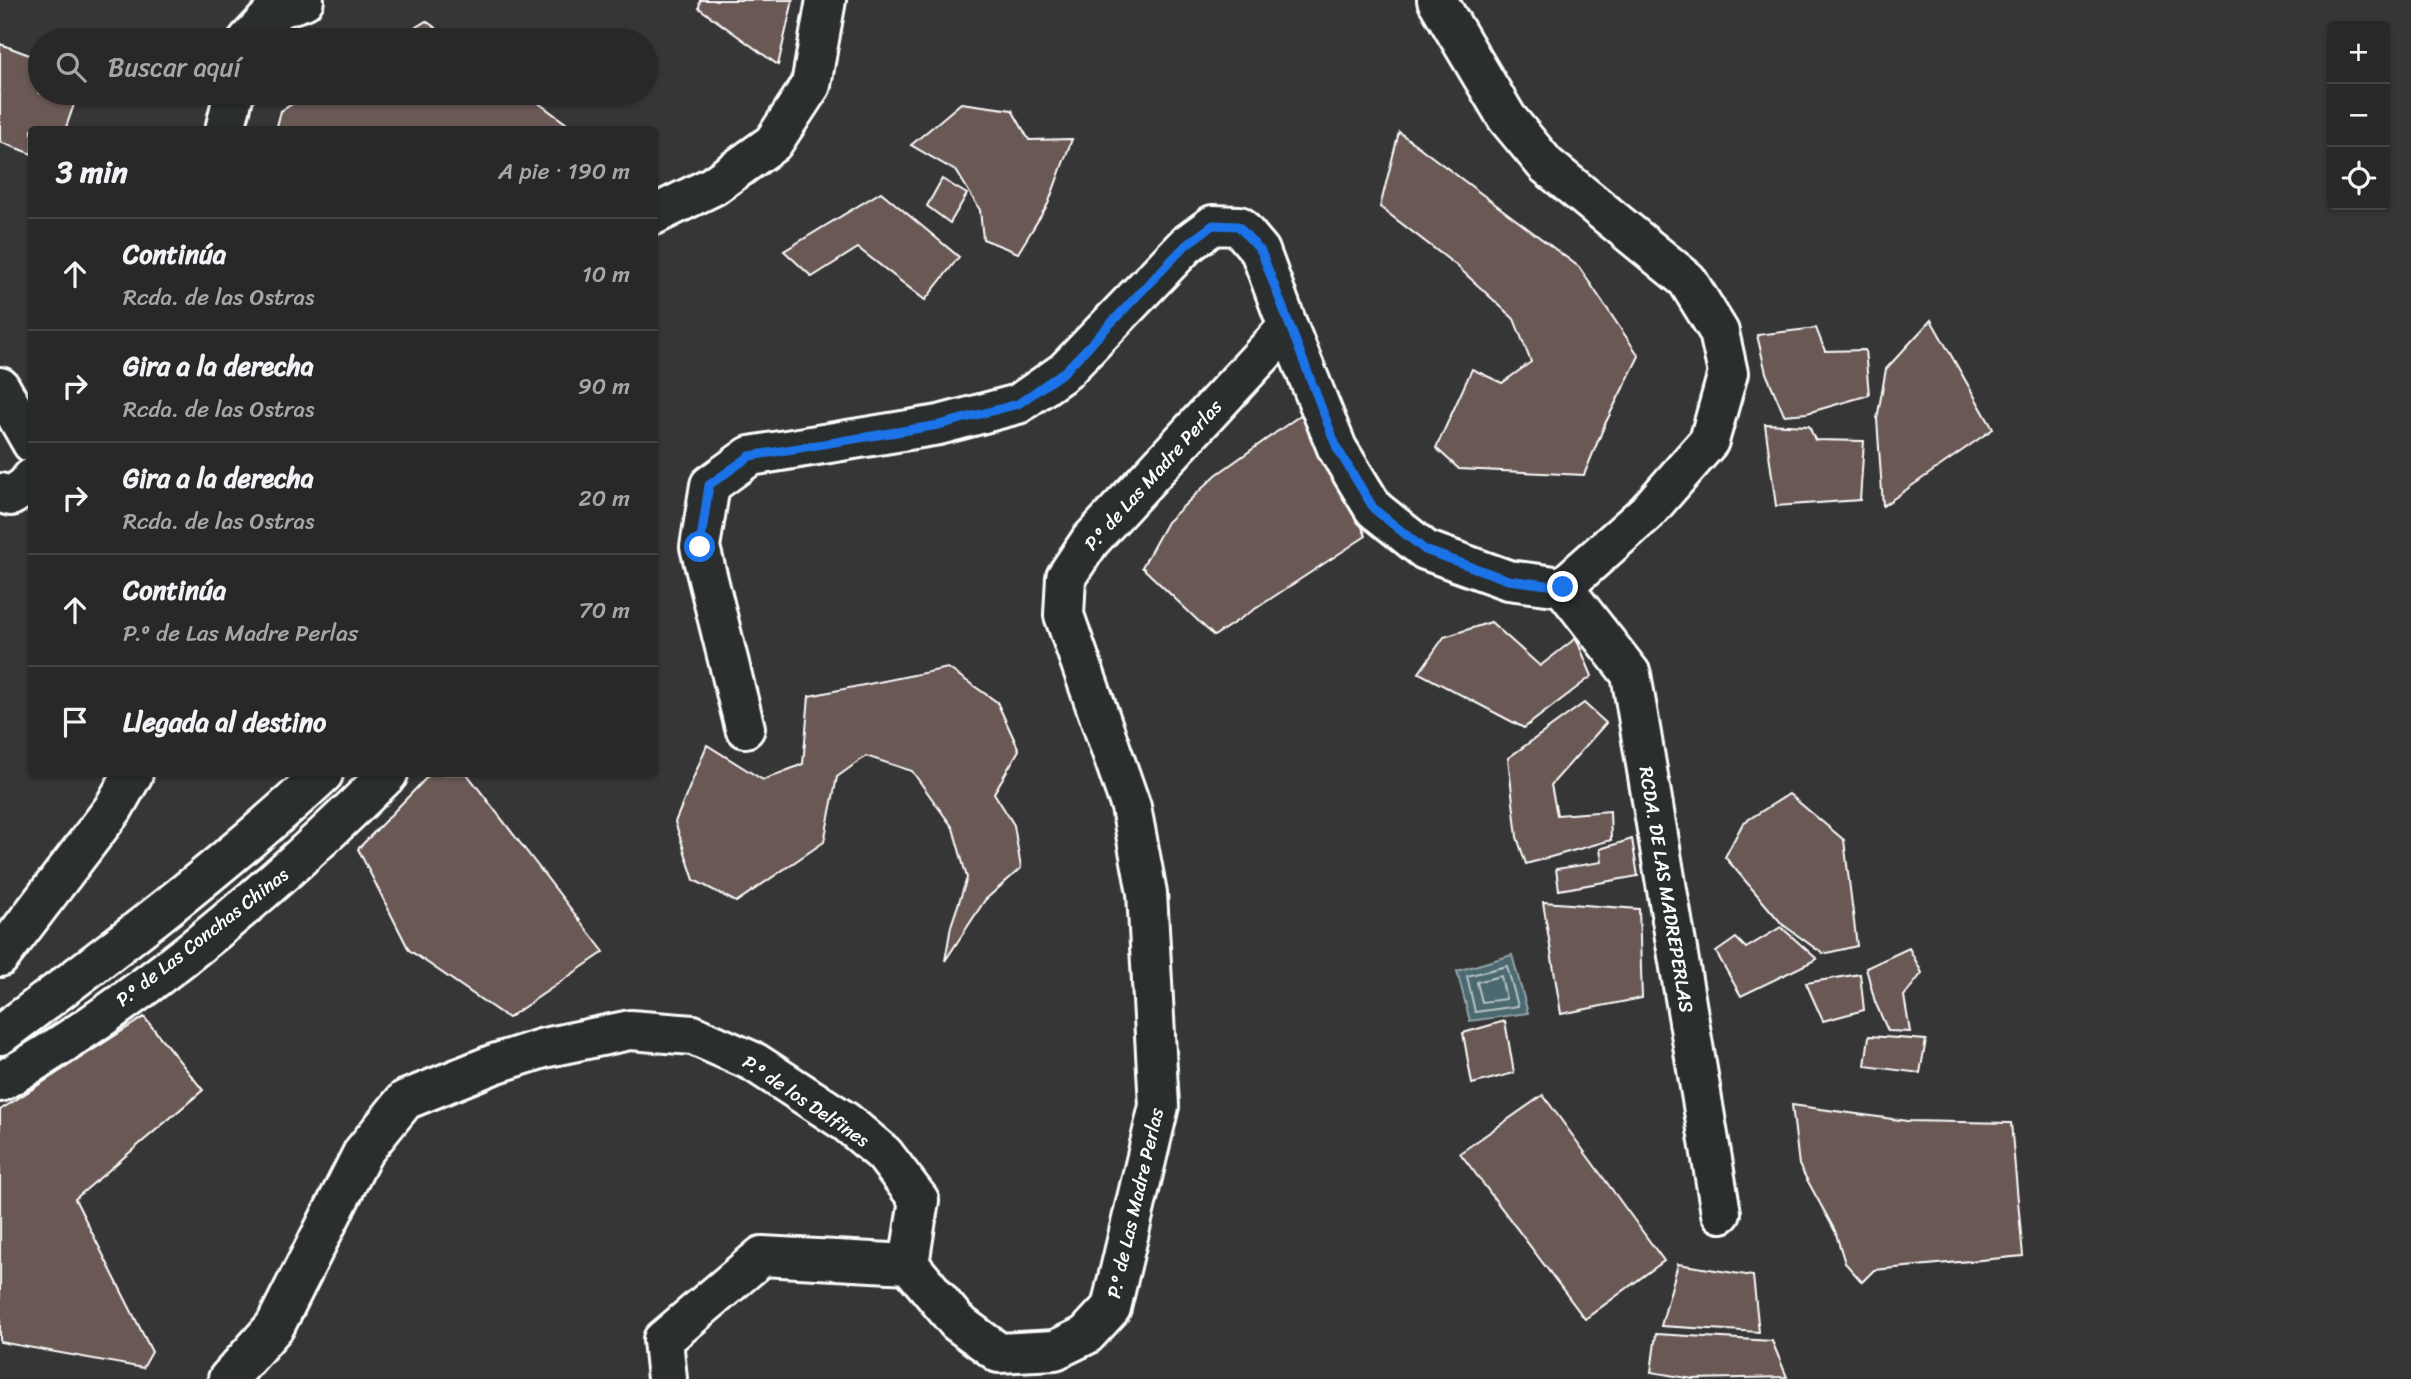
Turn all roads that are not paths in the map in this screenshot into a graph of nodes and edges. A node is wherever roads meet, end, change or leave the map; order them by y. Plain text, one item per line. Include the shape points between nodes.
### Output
1 (304, 0) edge
2 (826, 0) edge
3 (1437, 0) edge
4 (259, 28) edge
5 (231, 105) edge
6 (226, 126) edge
7 (658, 213) edge
8 (1288, 327) junction
9 (0, 387) edge
10 (28, 436) edge
11 (28, 483) edge
12 (0, 493) edge
13 (1563, 587) junction
14 (745, 728) dead end
15 (131, 777) edge
16 (320, 777) edge
17 (385, 777) edge
18 (0, 957) edge
19 (0, 1035) edge
20 (0, 1082) edge
21 (1721, 1213) dead end
22 (909, 1264) junction
23 (228, 1379) edge
24 (667, 1379) edge

1 - 4 street via 277,9
2 - 7 street via 811,85 773,143 713,186
3 - 13 street via 1507,118 1546,165 1687,280 1719,332 1728,373 1709,441 1647,512
5 - 6 street
8 - 13 street via 1337,448 1374,509 1425,550 1508,580
8 - 14 street via 1261,251 1238,226 1213,225 1186,245 1065,371 1018,404 939,425 750,456 709,485 700,547
8 - 22 street, P.º de Las Madre Perlas via 1090,541 1066,577 1064,615 1130,807 1147,893 1159,1107 1111,1308 1086,1335 1055,1350 999,1353 957,1322
9 - 10 street
11 - 12 street via 11,496
13 - 21 street, RCDA. DE LAS MADREPERLAS via 1632,674
15 - 18 street via 113,809
16 - 19 street via 248,841
17 - 20 street, P.º de Las Conchas Chinas via 282,877 52,1052
22 - 23 street, P.º de los Delfines via 919,1200 884,1154 846,1122 754,1062 693,1035 630,1030 544,1048 405,1100 363,1152 275,1326
22 - 24 street via 762,1256 663,1340

